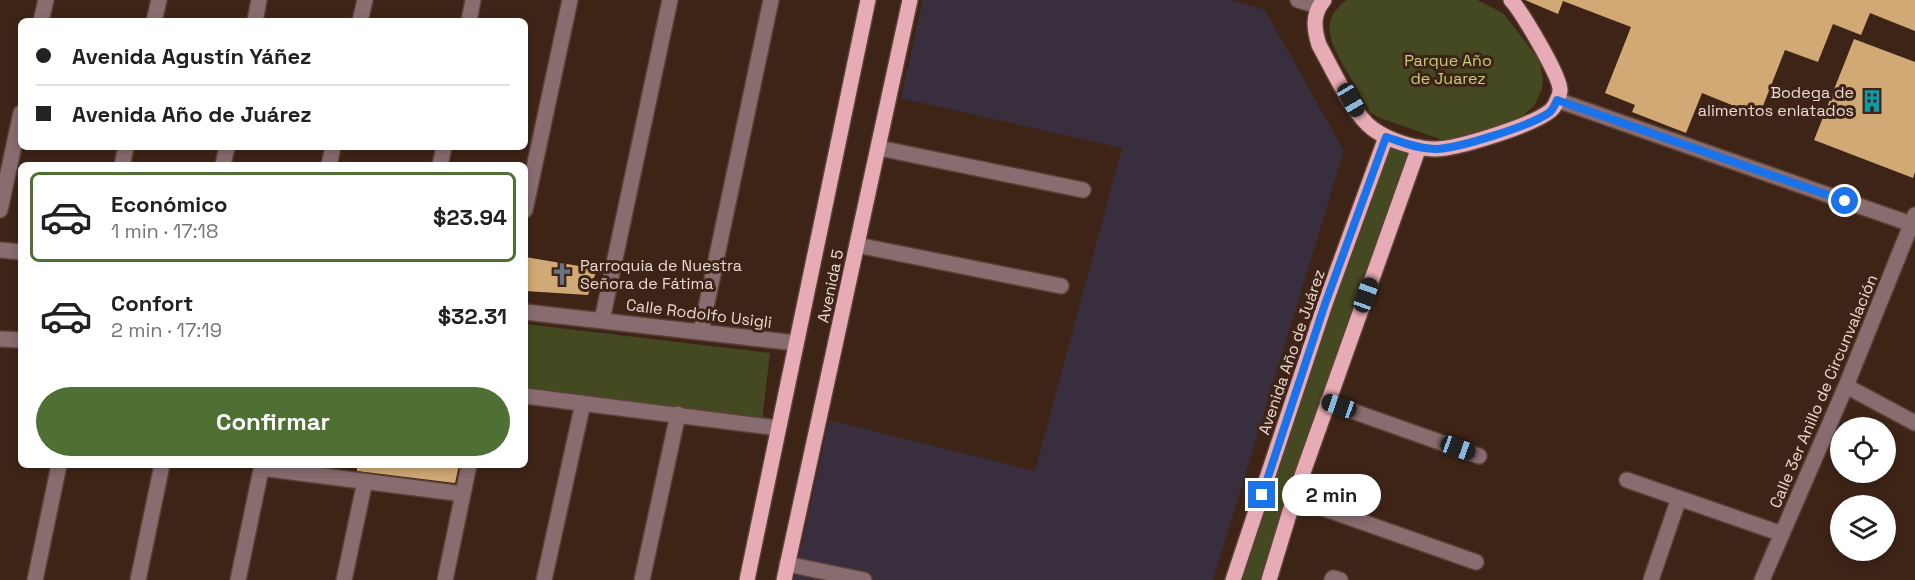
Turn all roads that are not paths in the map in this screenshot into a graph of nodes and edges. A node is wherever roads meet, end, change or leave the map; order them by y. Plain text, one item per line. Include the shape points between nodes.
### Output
1 (46, 0) edge
2 (159, 0) edge
3 (259, 0) edge
4 (365, 0) edge
5 (473, 0) edge
6 (570, 0) edge
7 (670, 0) edge
8 (771, 0) edge
9 (868, 0) edge
10 (910, 0) edge
11 (1298, 0) edge
12 (1511, 0) edge
13 (1321, 3) edge
14 (42, 18) edge
15 (155, 18) edge
16 (256, 18) edge
17 (361, 18) edge
18 (470, 18) edge
19 (1557, 100) junction
20 (18, 127) edge
21 (1386, 137) junction
22 (1419, 147) junction
23 (879, 148) junction
24 (1083, 190) dead end
25 (528, 196) edge
26 (0, 210) edge
27 (1913, 220) edge
28 (857, 245) junction
29 (0, 250) edge
30 (18, 252) edge
31 (1061, 286) dead end
32 (528, 312) edge
33 (602, 320) junction
34 (701, 331) junction
35 (0, 339) edge
36 (18, 340) edge
37 (796, 343) junction
38 (1846, 386) junction
39 (528, 396) edge
40 (1327, 402) junction
41 (583, 403) junction
42 (678, 414) junction
43 (1915, 423) edge
44 (778, 428) junction
45 (1479, 456) dead end
46 (58, 468) edge
47 (161, 468) edge
48 (262, 468) edge
49 (269, 468) edge
50 (468, 468) edge
51 (1627, 480) dead end
52 (365, 481) junction
53 (463, 494) junction
54 (1294, 498) junction
55 (1679, 498) junction
56 (1782, 534) junction
57 (1476, 562) dead end
58 (788, 564) junction
59 (35, 580) edge
60 (138, 580) edge
61 (238, 580) edge
62 (344, 580) edge
63 (445, 580) edge
64 (544, 580) edge
65 (642, 580) edge
66 (747, 580) edge
67 (784, 580) edge
68 (864, 580) edge
69 (1233, 580) edge
70 (1269, 580) edge
71 (1332, 580) edge
72 (1340, 580) edge
73 (1651, 580) edge
74 (1762, 580) edge

1 - 14 street
2 - 15 street
3 - 16 street
4 - 17 street
5 - 18 street
6 - 25 street
7 - 33 street
8 - 34 street
9 - 37 main road, Avenida 5
10 - 23 main road, Avenida 5
11 - 13 street
12 - 19 main road via 1557,75 1561,89
13 - 21 main road via 1315,18 1319,45 1361,118
19 - 22 main road via 1553,110 1526,125 1450,147
19 - 27 street
20 - 26 street
21 - 22 main road
21 - 69 main road, Avenida Año de Juárez via 1325,304
22 - 40 main road
23 - 24 street
23 - 28 main road, Avenida 5
27 - 38 street, Calle 3er Anillo de Circunvalación
28 - 31 street
28 - 58 main road, Avenida 5
29 - 30 street
32 - 33 street, Calle Rodolfo Usigli
33 - 34 street, Calle Rodolfo Usigli
34 - 37 street, Calle Rodolfo Usigli
35 - 36 street
37 - 44 main road, Avenida 5
38 - 43 street
38 - 56 street, Calle 3er Anillo de Circunvalación
39 - 41 street
40 - 45 street
40 - 54 main road
41 - 42 street
41 - 64 street
42 - 44 street
42 - 65 street
44 - 66 main road, Avenida 5
46 - 59 street
47 - 60 street
48 - 61 street
49 - 52 street
50 - 53 street
51 - 55 street
52 - 53 street
52 - 62 street
53 - 63 street
54 - 57 street
54 - 70 main road
55 - 56 street
55 - 73 street
56 - 74 street, Calle 3er Anillo de Circunvalación
58 - 67 main road, Avenida 5
58 - 68 street
71 - 72 street

